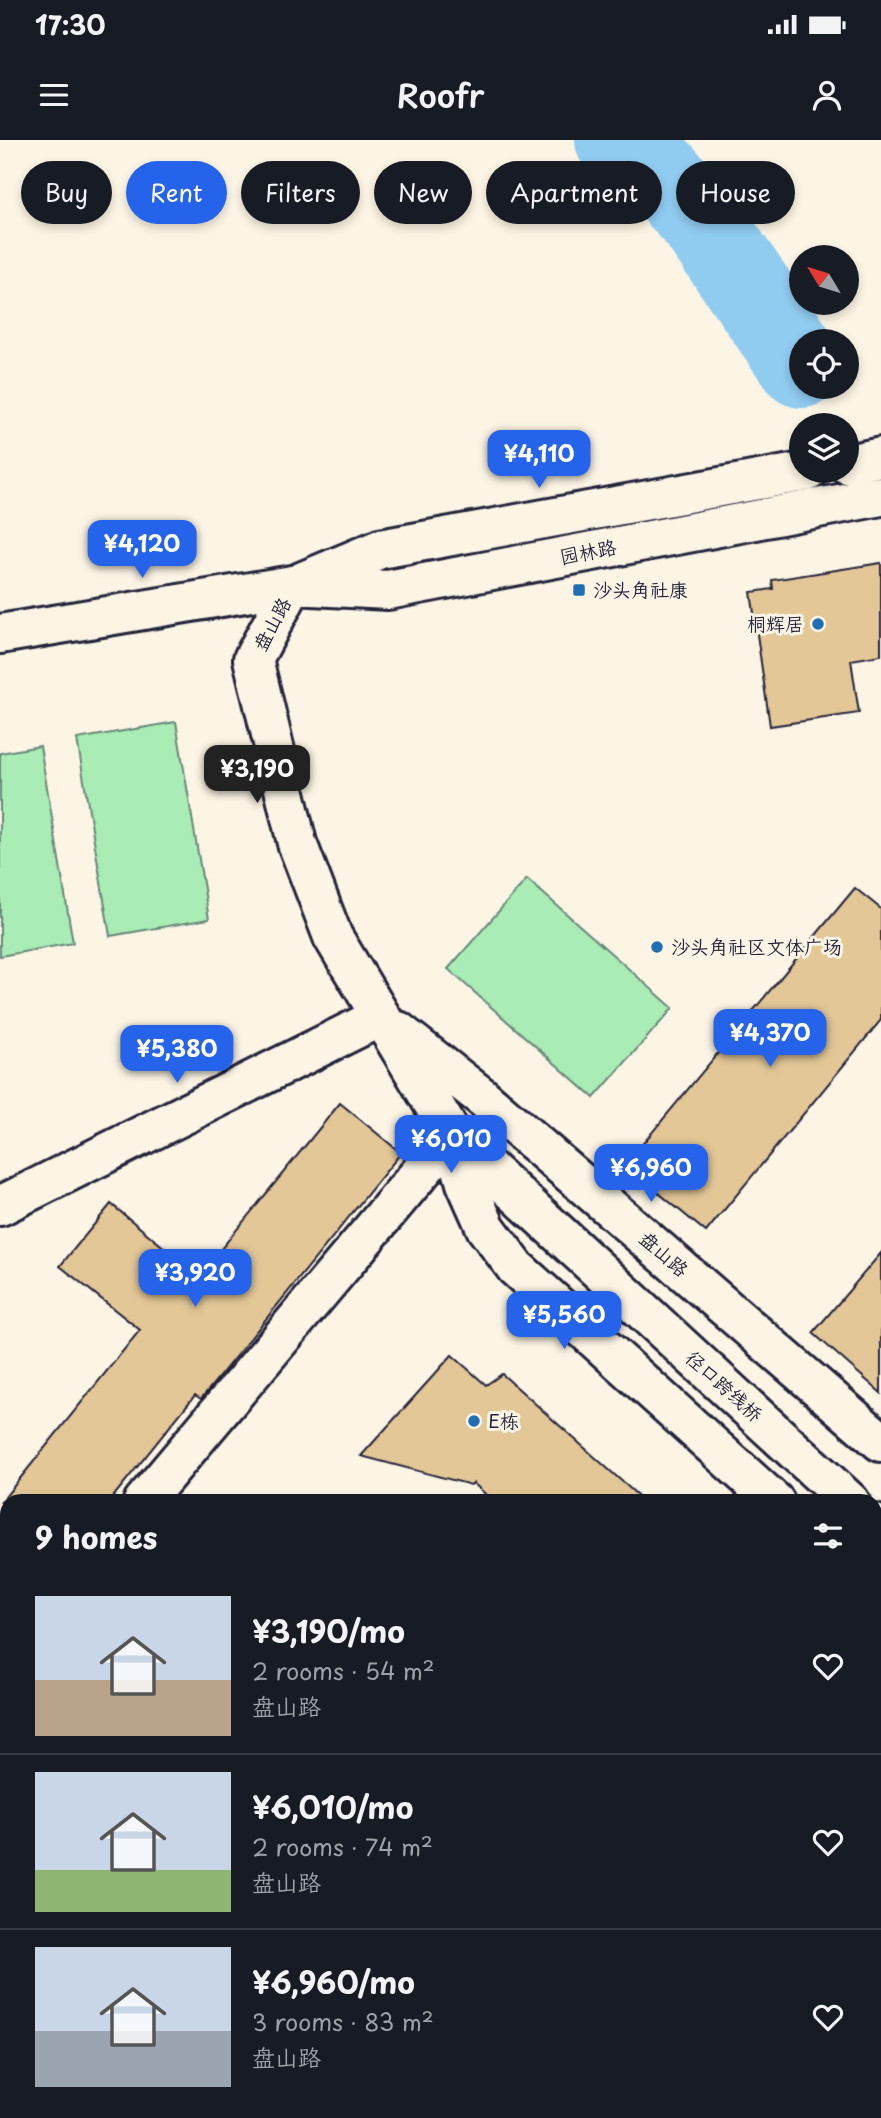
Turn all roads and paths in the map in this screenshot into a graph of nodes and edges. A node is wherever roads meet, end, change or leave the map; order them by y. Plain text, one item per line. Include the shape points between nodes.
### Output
1 (881, 457) edge
2 (859, 462) edge
3 (789, 474) edge
4 (881, 496) edge
5 (293, 585) junction
6 (0, 634) edge
7 (380, 1017) junction
8 (452, 1135) junction
9 (0, 1206) edge
10 (598, 1271) joint
11 (881, 1442) edge
12 (150, 1494) edge
13 (766, 1494) edge
14 (841, 1494) edge

1 - 2 main road
3 - 5 main road, 园林路 via 380,549
4 - 5 main road, 园林路 via 388,590
5 - 6 main road, 园林路
5 - 7 main road, 盘山路 via 253,659 297,843 333,936
7 - 8 main road, 盘山路
7 - 9 main road
7 - 11 main road, 盘山路 via 482,1097
8 - 10 main road, 盘山路
8 - 12 main road
8 - 13 main road via 466,1184 486,1228 516,1268
10 - 14 main road, 径口跨线桥

